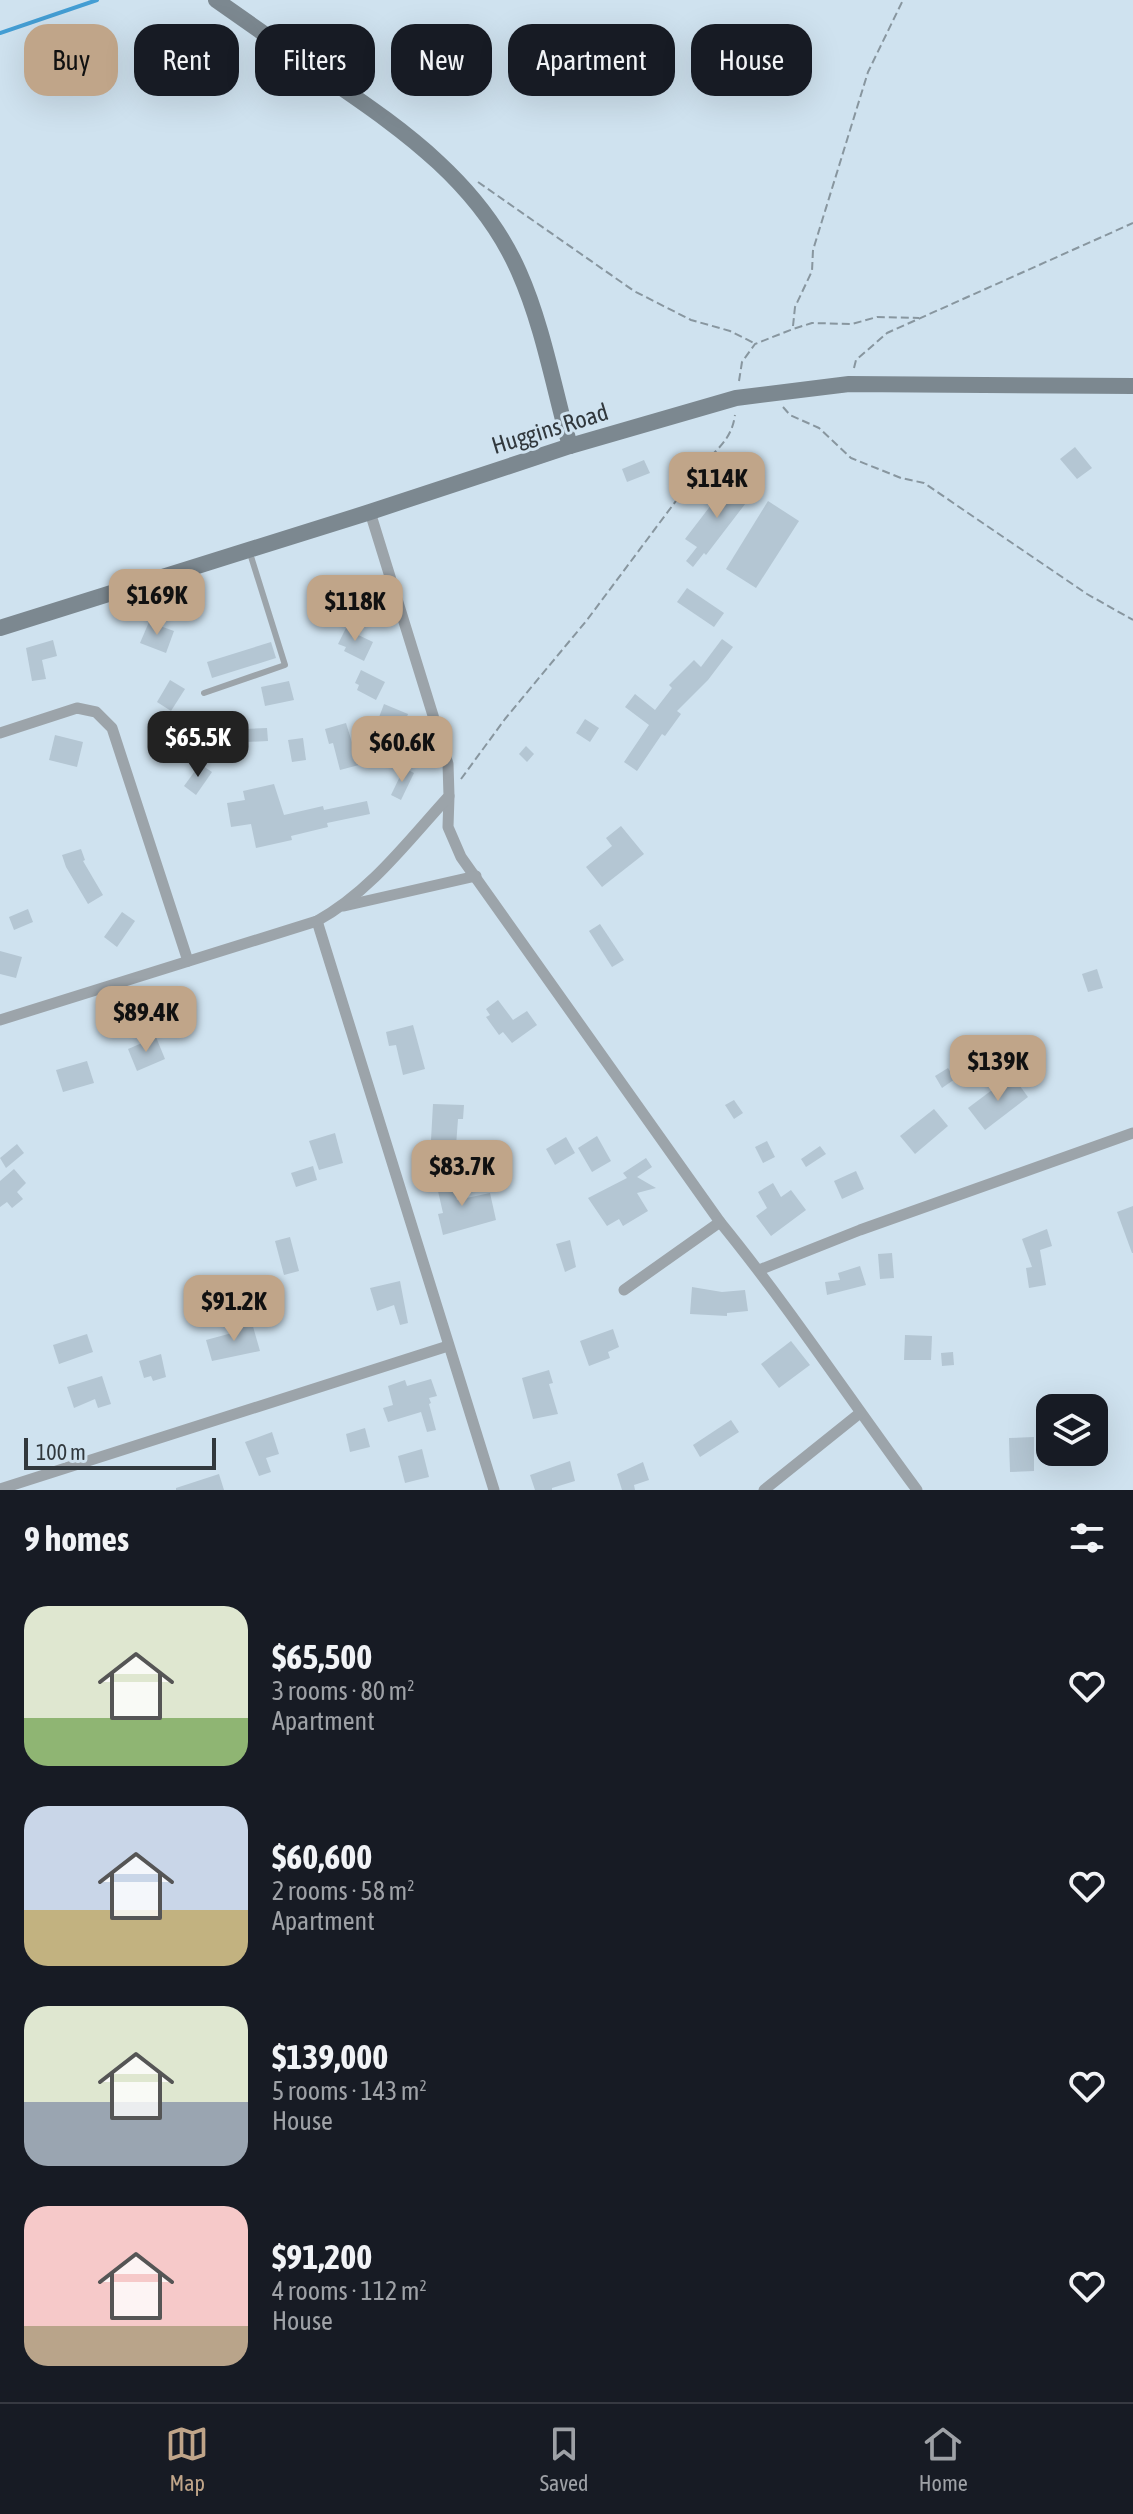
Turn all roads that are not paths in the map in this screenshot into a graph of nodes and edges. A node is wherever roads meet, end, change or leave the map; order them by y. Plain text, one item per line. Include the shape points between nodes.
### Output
1 (216, 0) edge
2 (1133, 386) edge
3 (570, 446) junction
4 (370, 512) junction
5 (249, 550) junction
6 (0, 628) edge
7 (204, 693) dead end
8 (0, 733) edge
9 (449, 796) junction
10 (476, 876) junction
11 (343, 907) junction
12 (317, 921) junction
13 (188, 961) junction
14 (0, 1020) edge
15 (1133, 1133) edge
16 (720, 1222) junction
17 (759, 1270) junction
18 (624, 1290) dead end
19 (448, 1346) junction
20 (860, 1413) junction
21 (0, 1489) edge
22 (494, 1490) edge
23 (764, 1490) edge
24 (917, 1490) edge

1 - 3 street via 405,132 485,213 528,296
2 - 3 street, Huggins Road via 849,384 736,398
3 - 4 street, Huggins Road
4 - 5 street, Huggins Road
4 - 9 street via 448,764
5 - 6 street, Huggins Road
5 - 7 lane via 285,665
8 - 13 street via 77,708 96,712 112,728
9 - 10 street via 448,827
9 - 11 street
10 - 11 street
10 - 16 street
11 - 12 street
12 - 13 street
12 - 19 street
13 - 14 street
15 - 17 street
16 - 17 street
16 - 18 street
17 - 20 street
19 - 21 street
19 - 22 street
20 - 23 street
20 - 24 street

